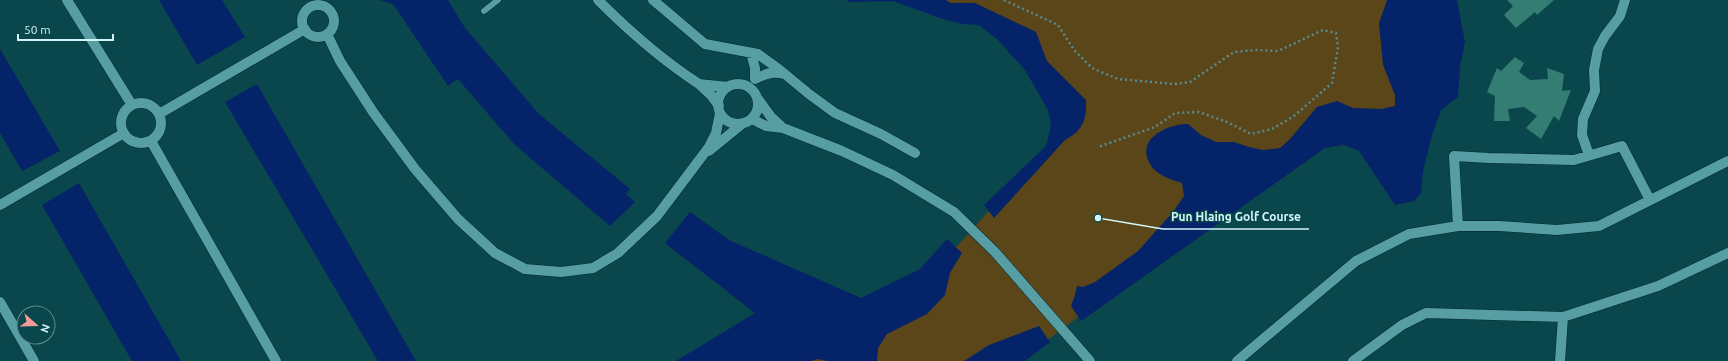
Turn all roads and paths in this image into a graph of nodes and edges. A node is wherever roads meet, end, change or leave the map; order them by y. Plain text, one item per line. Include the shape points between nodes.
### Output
1 (67, 0) edge
2 (498, 0) edge
3 (598, 0) edge
4 (653, 0) edge
5 (1004, 0) edge
6 (1625, 0) edge
7 (307, 4) edge
8 (484, 11) dead end
9 (305, 29) junction
10 (327, 34) junction
11 (751, 53) junction
12 (786, 75) junction
13 (750, 83) junction
14 (699, 84) junction
15 (728, 87) junction
16 (758, 99) junction
17 (132, 105) junction
18 (720, 109) junction
19 (159, 114) junction
20 (752, 119) junction
21 (742, 124) junction
22 (783, 128) junction
23 (124, 133) junction
24 (151, 141) junction
25 (1098, 146) dead end
26 (915, 153) dead end
27 (1589, 155) junction
28 (699, 161) junction
29 (1728, 161) edge
30 (1650, 200) junction
31 (0, 205) edge
32 (1458, 226) junction
33 (1728, 253) edge
34 (0, 302) edge
35 (1563, 317) junction
36 (34, 361) edge
37 (276, 361) edge
38 (1090, 361) edge
39 (1238, 361) edge
40 (1353, 361) edge
41 (1560, 361) edge

1 - 17 street
2 - 8 lane
3 - 14 street via 623,25 676,69
4 - 11 street via 705,44
5 - 25 path via 1058,25 1074,50 1092,68 1118,78 1174,84 1190,82 1234,52 1278,51 1323,30 1336,33 1338,47 1332,83 1294,116 1272,129 1251,134 1199,112 1175,113 1155,127
6 - 27 street via 1620,16 1598,50 1594,70 1595,91 1583,119 1582,134
7 - 9 street via 303,18
7 - 10 street via 324,6 332,12 333,26
9 - 10 street via 315,36
9 - 19 street
10 - 28 street via 340,61 373,112 415,169 458,219 494,254 526,269 561,272 593,268 618,253 656,216
11 - 12 street via 758,54
11 - 13 street via 755,68
12 - 13 street via 777,72 766,73
12 - 26 street via 835,114 881,134
13 - 15 street
13 - 16 street
14 - 15 street
14 - 18 street via 711,95
15 - 18 street via 720,96
16 - 20 street via 757,111
16 - 22 street
17 - 19 street via 147,104 154,107
17 - 23 street via 122,118
18 - 21 street via 724,118 732,123
18 - 28 street via 716,133
19 - 24 street via 162,121 161,129
20 - 21 street
20 - 22 street via 766,126
21 - 28 street
22 - 38 street via 842,151 893,175 954,212 995,252
23 - 24 street via 128,139 136,143 144,144
23 - 31 street
24 - 37 street
27 - 30 street via 1622,146
27 - 32 street via 1574,160 1454,156
29 - 30 street
30 - 32 street via 1599,226 1557,230
32 - 39 street via 1409,234 1356,261
33 - 35 street via 1658,286
34 - 36 street
35 - 40 street via 1426,313 1402,325
35 - 41 street

